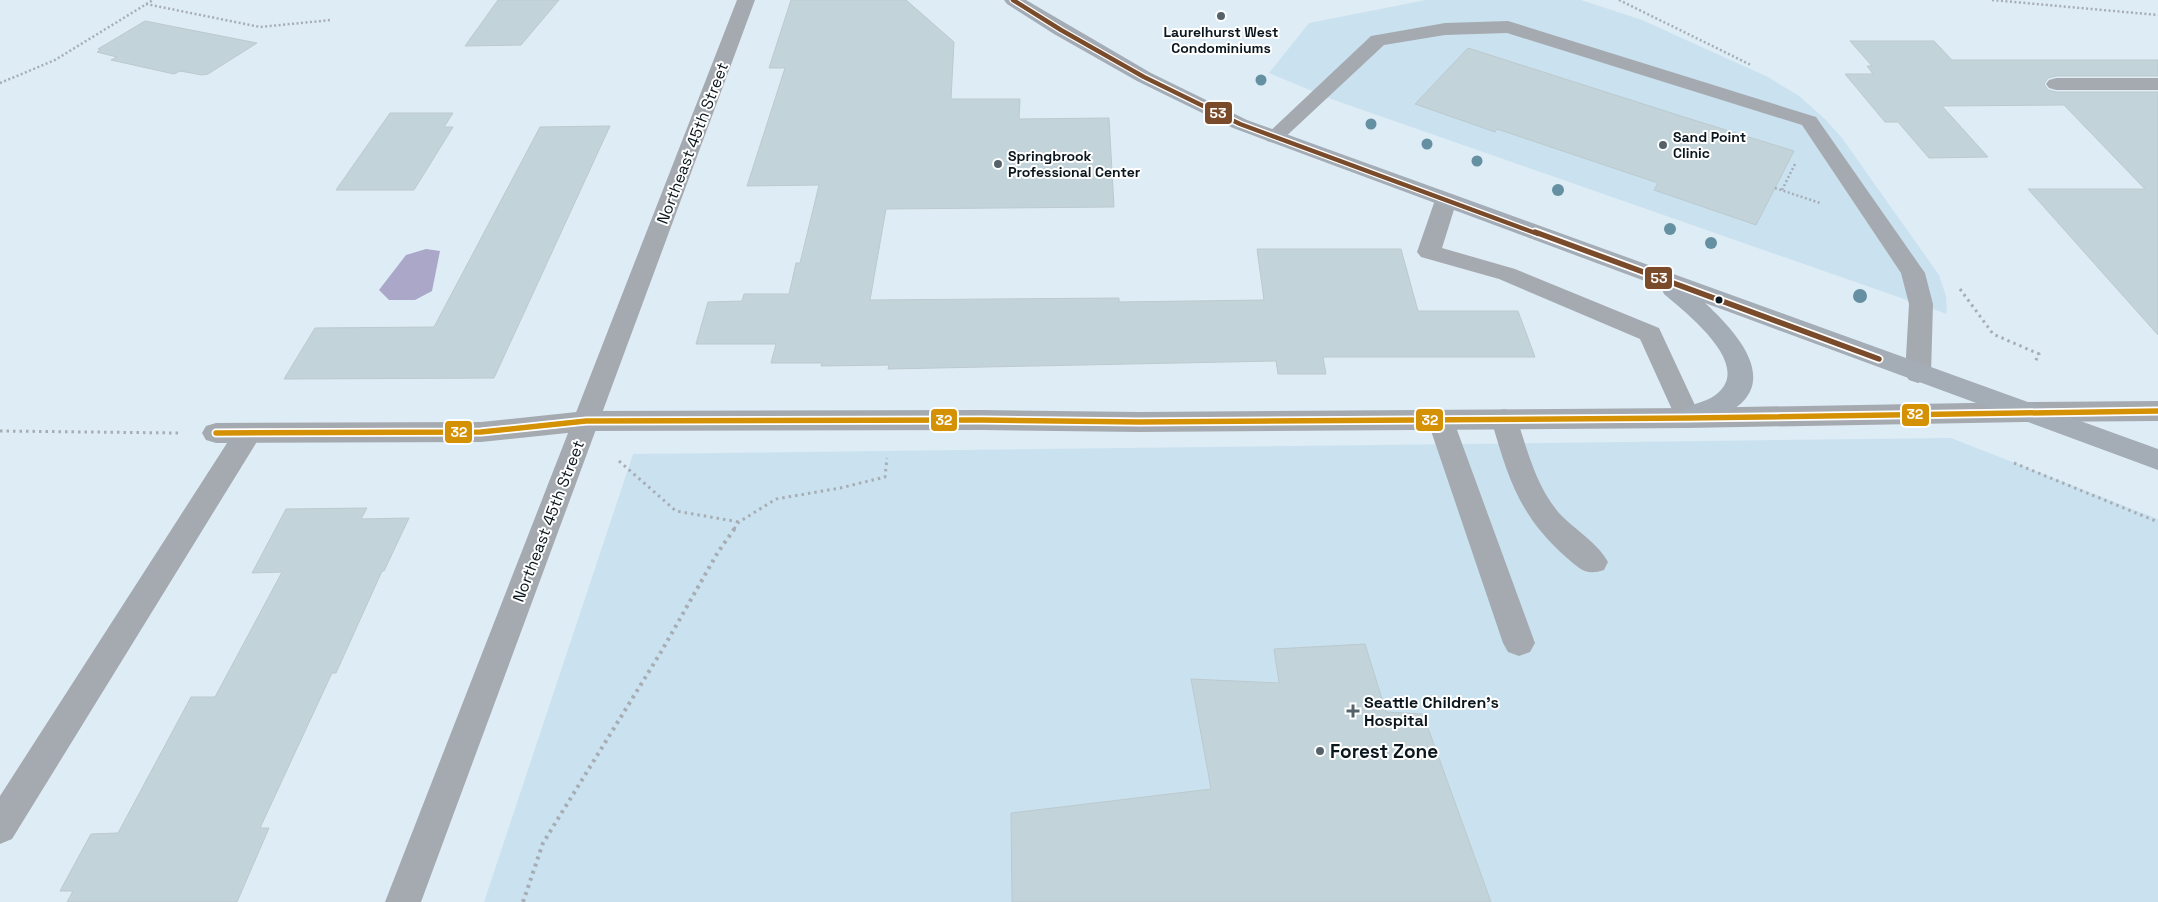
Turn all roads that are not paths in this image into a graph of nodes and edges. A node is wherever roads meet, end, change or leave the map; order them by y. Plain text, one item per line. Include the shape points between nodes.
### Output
1 (746, 0) edge
2 (1013, 0) edge
3 (2056, 84) dead end
4 (2158, 84) edge
5 (1274, 137) junction
6 (1446, 200) junction
7 (1665, 280) junction
8 (1918, 374) junction
9 (2158, 411) edge
10 (2025, 412) junction
11 (1688, 418) junction
12 (1440, 419) junction
13 (1504, 419) junction
14 (586, 421) junction
15 (216, 433) road end
16 (248, 433) junction
17 (2158, 460) edge
18 (1593, 562) dead end
19 (1519, 643) dead end
20 (0, 827) edge
21 (403, 902) edge

1 - 14 street, Northeast 45th Street
2 - 5 main road via 1144,77
3 - 4 street
5 - 6 main road
5 - 8 street via 1378,40 1444,29 1508,27 1801,118 1809,121 1913,273 1921,304
6 - 7 main road
6 - 11 street via 1429,252 1507,274 1650,334
7 - 8 main road
7 - 11 main road via 1725,338 1737,355 1742,375 1738,388 1726,401
8 - 10 main road
9 - 10 street
10 - 11 street
10 - 17 main road
11 - 13 street
12 - 13 street
12 - 14 street
12 - 19 street
13 - 18 street via 1527,488 1556,530
14 - 16 street via 481,432
14 - 21 street, Northeast 45th Street
15 - 16 street
16 - 20 street

